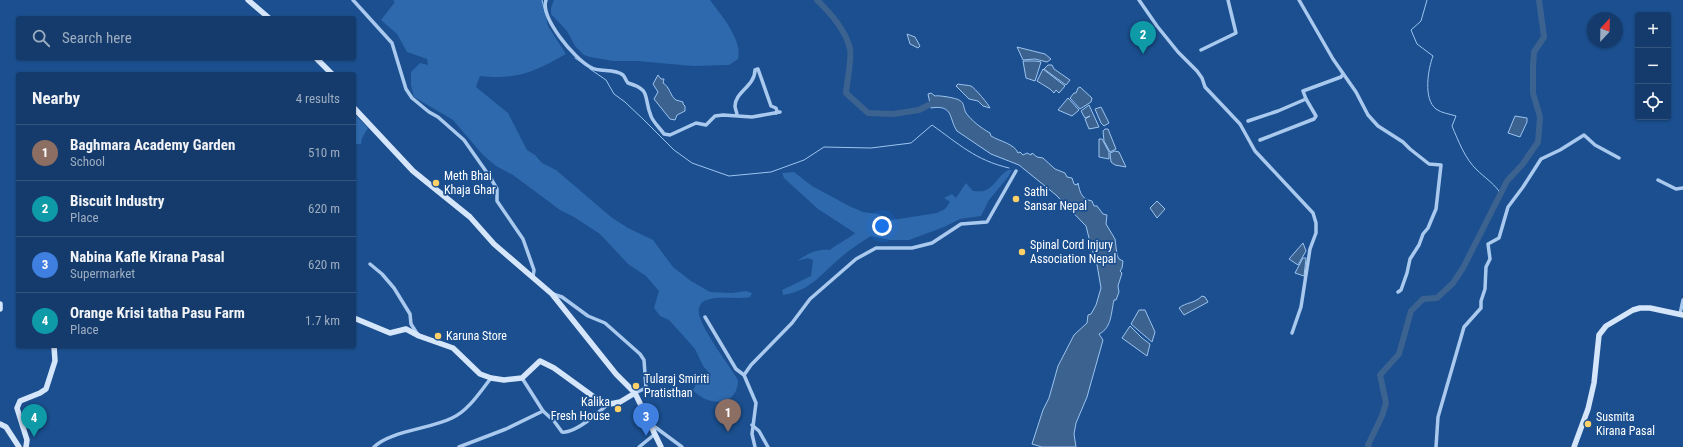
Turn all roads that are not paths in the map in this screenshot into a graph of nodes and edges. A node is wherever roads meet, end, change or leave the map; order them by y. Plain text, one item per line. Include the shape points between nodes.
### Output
1 (248, 0) edge
2 (353, 0) edge
3 (546, 0) edge
4 (1139, 0) edge
5 (1228, 0) edge
6 (1299, 0) edge
7 (267, 16) edge
8 (1201, 50) dead end
9 (318, 60) edge
10 (330, 72) edge
11 (1343, 74) junction
12 (1306, 99) junction
13 (356, 110) edge
14 (737, 115) junction
15 (1248, 121) dead end
16 (1260, 140) dead end
17 (1619, 158) dead end
18 (1016, 171) dead end
19 (1658, 180) dead end
20 (1683, 188) edge
21 (370, 264) dead end
22 (533, 277) junction
23 (1398, 292) dead end
24 (552, 294) junction
25 (1683, 300) edge
26 (0, 304) edge
27 (0, 309) edge
28 (1682, 314) edge
29 (705, 317) dead end
30 (356, 319) edge
31 (1292, 333) dead end
32 (419, 336) junction
33 (54, 348) edge
34 (744, 375) junction
35 (491, 378) junction
36 (522, 378) junction
37 (635, 393) junction
38 (607, 405) junction
39 (543, 411) junction
40 (650, 423) junction
41 (0, 424) edge
42 (752, 425) junction
43 (655, 434) junction
44 (19, 447) edge
45 (26, 447) edge
46 (374, 447) edge
47 (459, 447) edge
48 (639, 447) edge
49 (662, 447) edge
50 (682, 447) edge
51 (755, 447) edge
52 (768, 447) edge
53 (1436, 447) edge
54 (1574, 447) edge

1 - 7 main road
2 - 22 street via 392,43 406,89 412,98 464,140 490,177 497,189 500,207 523,239 534,270
3 - 14 street via 546,11 551,23 569,49 591,68 616,72 623,75 628,83 640,87 645,92 651,117 664,134 670,135 696,123 706,125 715,116
4 - 31 street via 1178,52 1197,71 1205,87 1240,124 1255,151 1313,213 1316,233 1310,249 1301,307
5 - 8 street via 1236,34
6 - 11 street
9 - 10 main road
11 - 12 street via 1342,77 1303,91
11 - 23 street via 1368,115 1378,126 1403,142 1429,164 1442,165 1436,209 1420,245 1410,259 1407,274
12 - 15 street
12 - 16 street via 1316,116 1314,119
13 - 22 main road via 413,171 470,217 494,244
14 - 14 street via 737,100 752,82 755,70 758,69 771,106 776,108 778,113 752,117
17 - 53 street via 1584,136 1541,159 1508,207 1499,238 1488,244 1490,259 1486,267 1481,308 1464,327 1438,417
18 - 34 street via 987,222 961,224 932,243 912,248 876,248 856,259 810,299 792,323
19 - 20 street via 1676,189
21 - 32 street via 394,288 410,314 411,324
22 - 24 main road
24 - 37 main road
24 - 37 street via 562,297 588,316 605,323 640,354 644,360 646,388
25 - 28 street
26 - 27 main road
28 - 54 main road via 1640,308 1606,326 1599,335 1594,383 1588,409
29 - 34 street via 736,369
30 - 32 main road via 390,333 406,329
32 - 35 main road via 453,348 480,374
33 - 45 main road via 54,361 46,389 20,401 17,408 27,440
34 - 42 street via 756,403
35 - 36 main road
35 - 46 street via 462,412 452,419 384,439
36 - 38 main road via 538,362 543,362
36 - 39 street
37 - 38 main road via 620,402
37 - 40 main road
38 - 39 street via 587,421 566,432 562,432
39 - 47 street
40 - 43 main road
40 - 50 street
41 - 44 main road via 6,427
42 - 51 street
42 - 52 street via 759,431
43 - 48 street
43 - 49 main road

